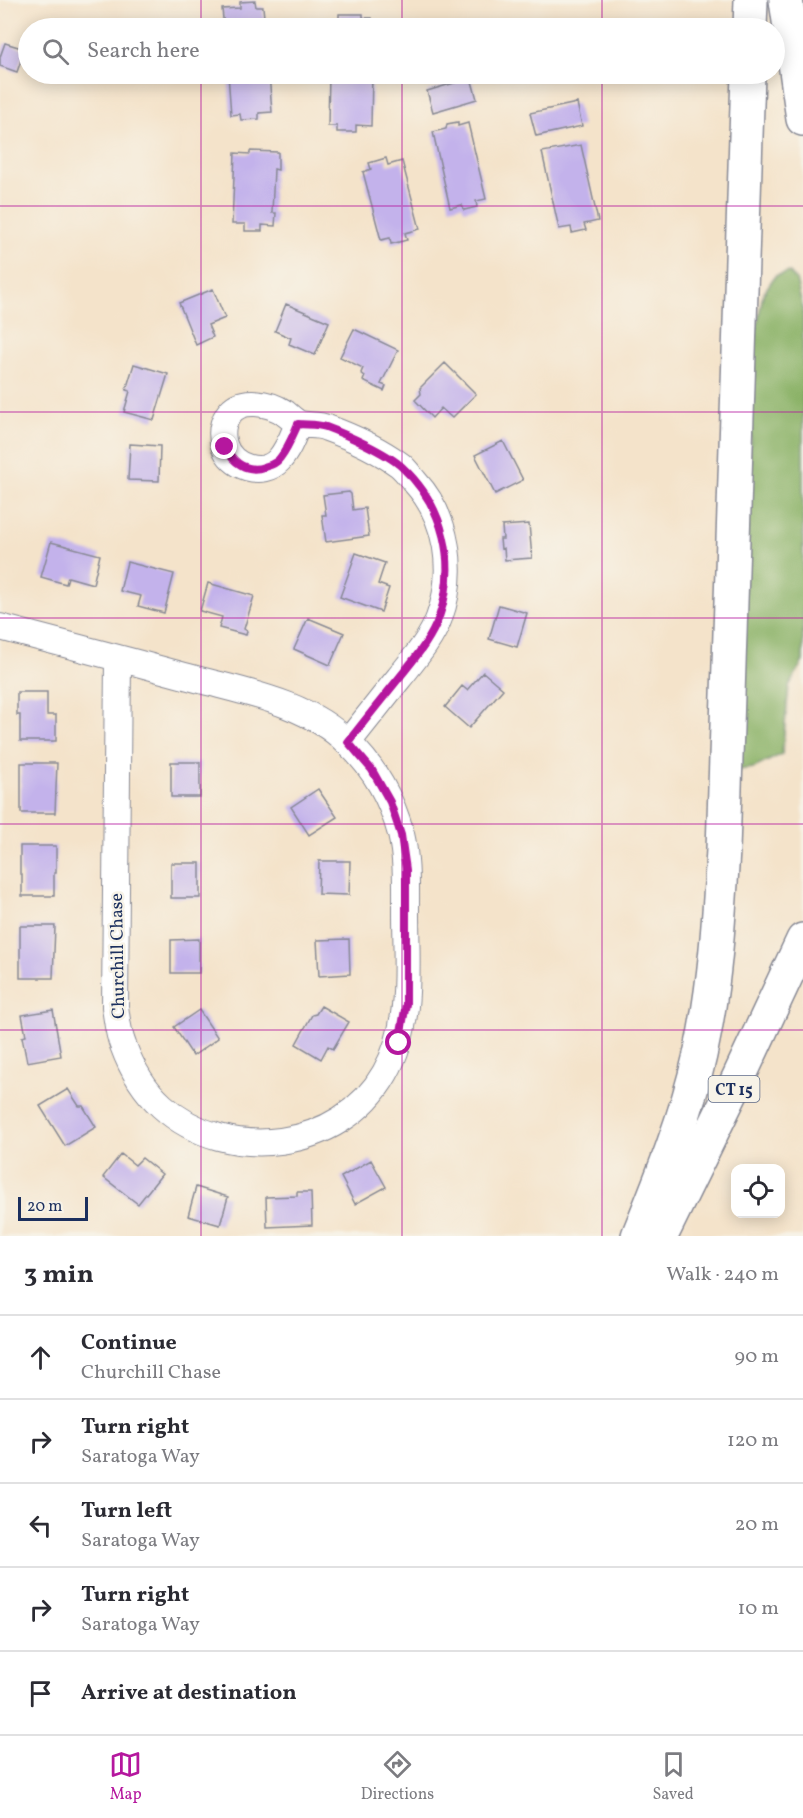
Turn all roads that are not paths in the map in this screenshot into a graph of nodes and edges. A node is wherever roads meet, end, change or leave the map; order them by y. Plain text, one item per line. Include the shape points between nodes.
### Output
1 (751, 0) edge
2 (786, 0) edge
3 (750, 18) edge
4 (748, 84) edge
5 (803, 119) edge
6 (298, 424) dead end
7 (0, 627) edge
8 (118, 658) junction
9 (348, 742) junction
10 (803, 940) edge
11 (638, 1236) edge
12 (661, 1236) edge

1 - 3 highway
2 - 5 highway
4 - 11 highway via 724,826 716,951 692,1086
6 - 9 street via 324,426 401,466 426,494 441,524 448,556 447,588 439,619 423,648
7 - 8 street, Churchill Chase
8 - 9 street, Churchill Chase via 282,703 317,720
8 - 9 street, Churchill Chase via 115,1007 122,1044 137,1076 161,1106 190,1126 222,1138 258,1144 296,1139 329,1127 360,1106 385,1074 399,1043 406,1004 406,870 401,835 390,802 372,770
10 - 12 highway, CT 15

